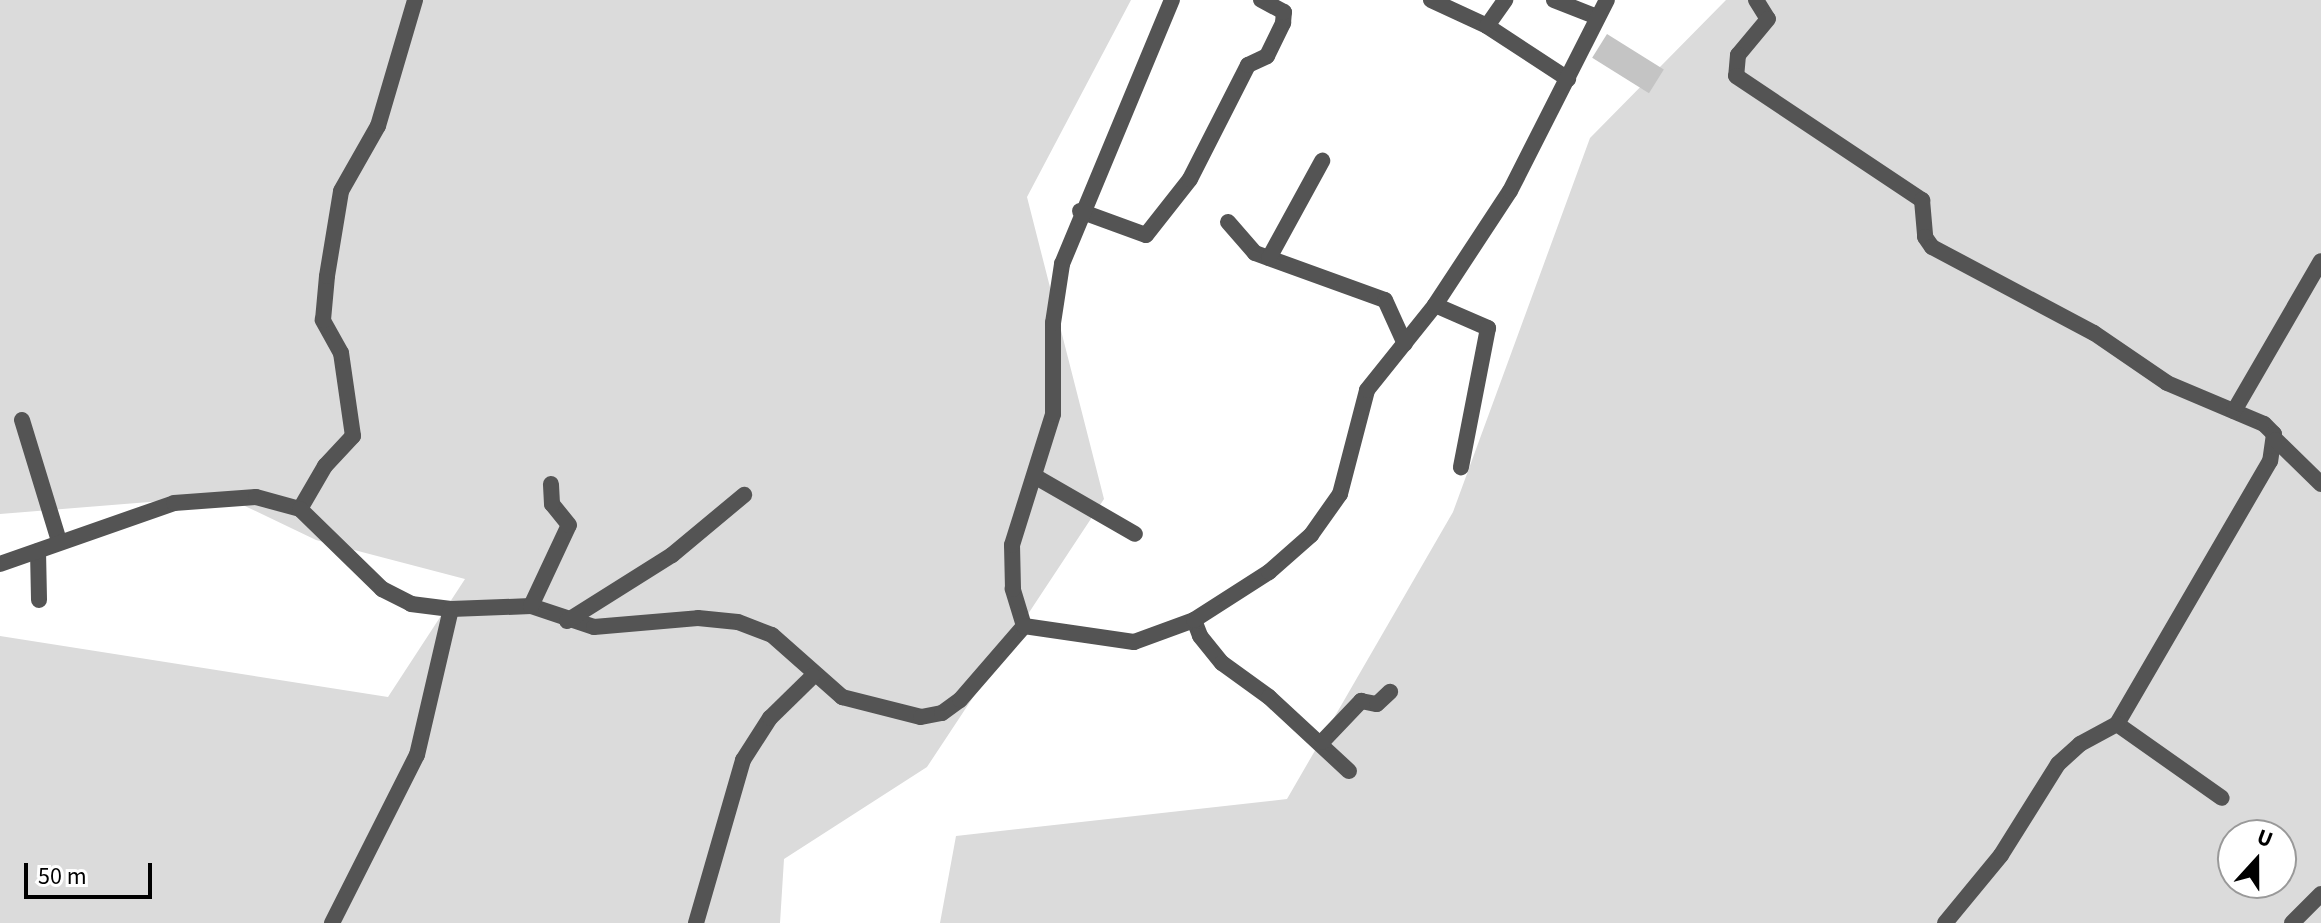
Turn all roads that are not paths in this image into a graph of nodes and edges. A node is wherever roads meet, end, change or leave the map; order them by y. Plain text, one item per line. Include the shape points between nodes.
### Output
1 (415, 0) edge
2 (1172, 0) edge
3 (1261, 0) edge
4 (1431, 0) edge
5 (1505, 0) edge
6 (1554, 0) edge
7 (1607, 0) edge
8 (1756, 0) edge
9 (1597, 17) junction
10 (1487, 26) junction
11 (1568, 79) junction
12 (1322, 161) dead end
13 (1080, 211) junction
14 (1228, 222) dead end
15 (1269, 258) junction
16 (2321, 261) edge
17 (1435, 305) junction
18 (1405, 344) junction
19 (2234, 411) junction
20 (22, 420) dead end
21 (2276, 440) junction
22 (1461, 467) dead end
23 (1036, 477) junction
24 (551, 484) dead end
25 (2321, 484) edge
26 (744, 495) dead end
27 (300, 509) junction
28 (1135, 534) dead end
29 (59, 541) junction
30 (38, 551) junction
31 (0, 564) edge
32 (39, 600) dead end
33 (531, 606) junction
34 (451, 609) junction
35 (1194, 620) junction
36 (567, 621) junction
37 (1024, 626) junction
38 (813, 676) junction
39 (1390, 692) dead end
40 (2117, 724) junction
41 (1322, 742) junction
42 (1349, 771) dead end
43 (2222, 798) dead end
44 (2321, 894) edge
45 (332, 923) edge
46 (696, 923) edge
47 (1945, 923) edge
48 (2292, 923) edge

1 - 27 street via 378,126 341,191 327,276 323,320 341,353 353,436 325,466
2 - 13 street
3 - 13 street via 1284,12 1267,56 1248,65 1190,179 1146,235
4 - 10 street
5 - 10 street
6 - 9 street
7 - 9 street
8 - 19 street via 1768,19 1738,55 1736,76 1922,200 1925,237 1932,247 2094,333 2167,383
9 - 11 street
10 - 11 street
11 - 17 street via 1520,174
12 - 15 street
13 - 23 street via 1056,294 1055,399
14 - 15 street via 1247,247
15 - 18 street via 1385,300
16 - 19 street
17 - 18 street
17 - 22 street via 1488,328
18 - 35 street via 1363,398 1340,494 1325,519 1284,561
19 - 21 street via 2264,424
20 - 29 street
21 - 25 street
21 - 40 street via 2270,461
23 - 28 street
23 - 37 street via 1012,545 1013,589
24 - 33 street via 552,504 569,529
26 - 36 street via 672,555
27 - 29 street via 256,497 201,499
27 - 34 street via 391,597
29 - 30 street
30 - 31 street
30 - 32 street
33 - 34 street
33 - 36 street
34 - 45 street via 417,755
35 - 37 street via 1127,643
35 - 41 street via 1222,663
36 - 38 street via 594,627 698,618 738,622 772,635
37 - 38 street via 960,700 932,717 856,703
38 - 46 street via 770,718 743,760
39 - 41 street via 1377,704 1361,701
40 - 43 street
40 - 47 street via 2080,744 2058,764 2001,855
41 - 42 street
44 - 48 street

